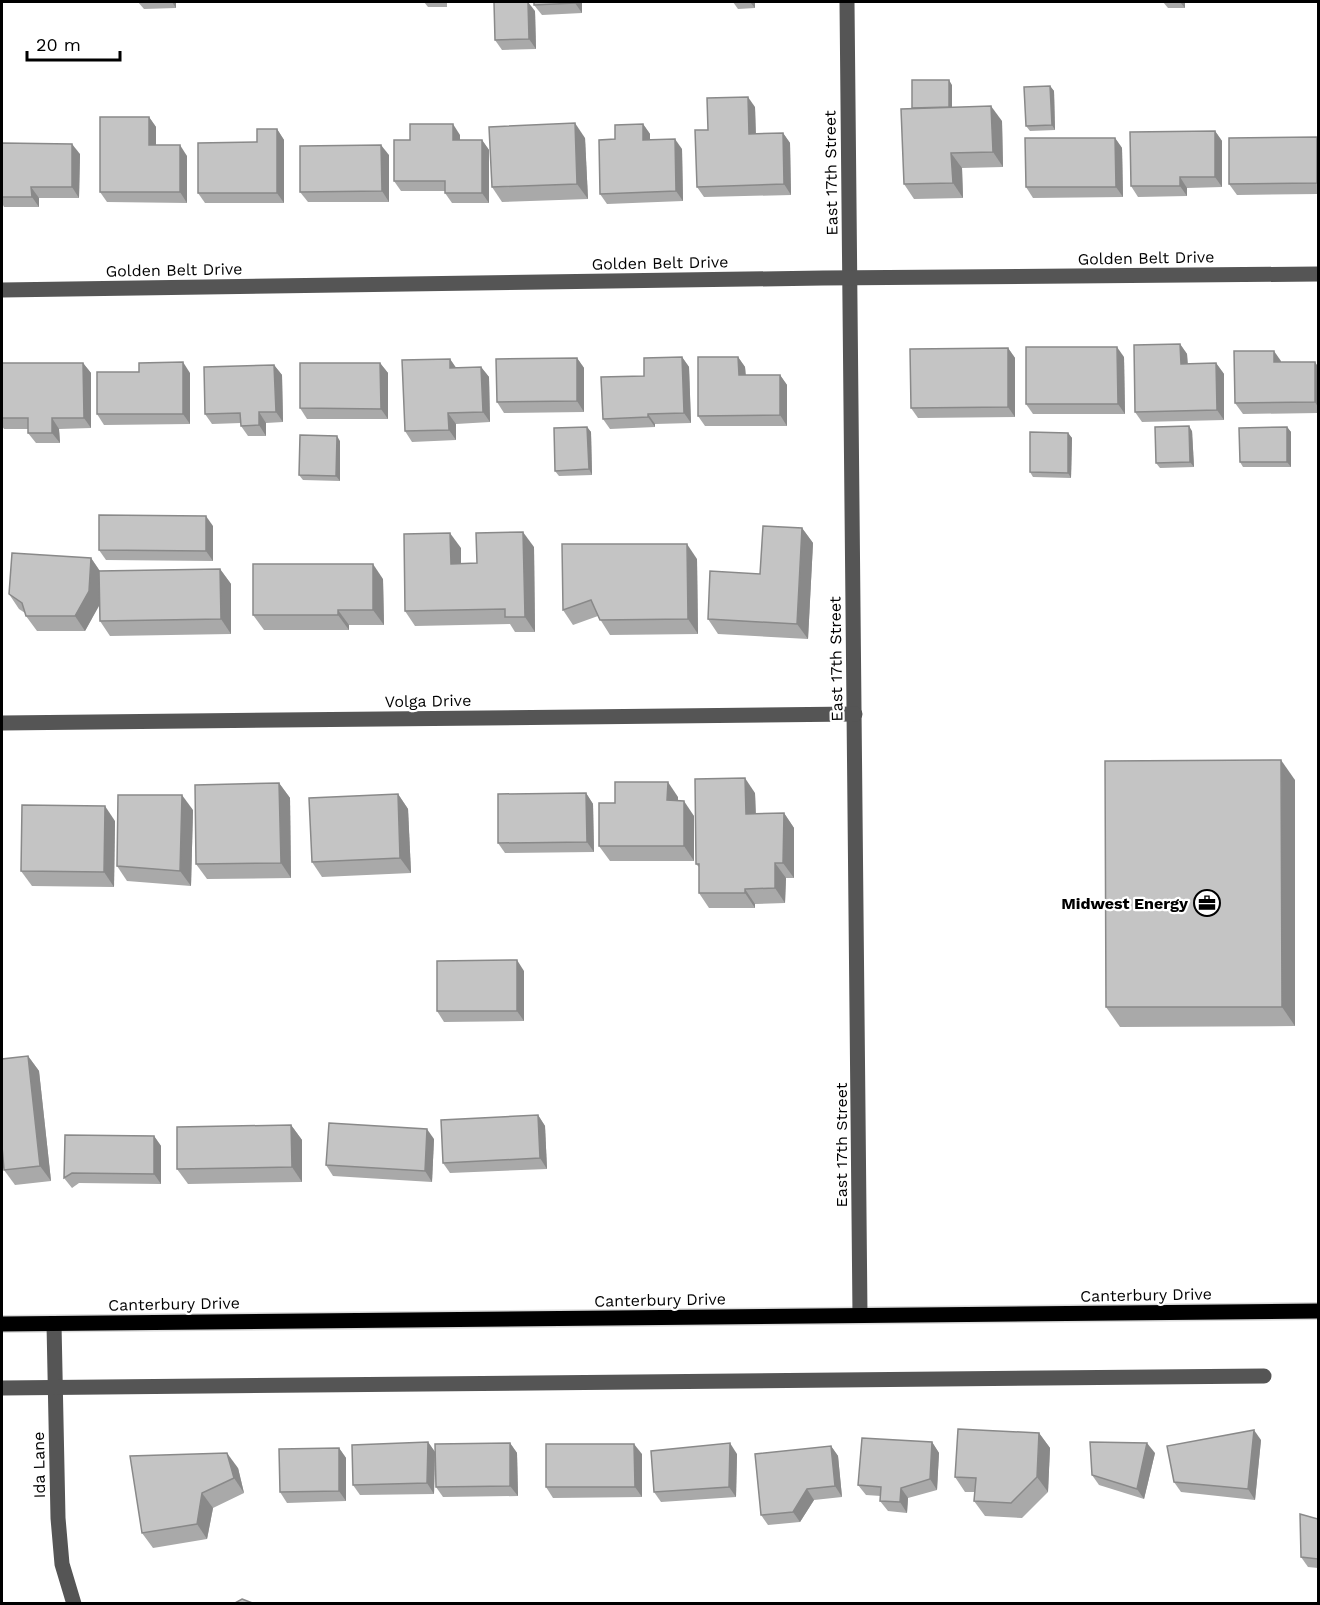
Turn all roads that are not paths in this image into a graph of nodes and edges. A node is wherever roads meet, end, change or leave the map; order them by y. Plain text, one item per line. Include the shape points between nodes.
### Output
1 (847, 2) edge
2 (1318, 274) edge
3 (850, 278) junction
4 (2, 290) edge
5 (855, 714) junction
6 (2, 723) edge
7 (1318, 1311) edge
8 (860, 1315) junction
9 (2, 1324) edge
10 (54, 1324) junction
11 (1264, 1376) dead end
12 (2, 1388) edge
13 (55, 1388) junction
14 (74, 1604) edge

1 - 3 street, East 17th Street
2 - 3 street, Golden Belt Drive
3 - 4 street, Golden Belt Drive
3 - 5 street, East 17th Street
5 - 6 street, Volga Drive
5 - 8 street, East 17th Street
7 - 8 main road, Canterbury Drive
8 - 10 main road, Canterbury Drive
9 - 10 main road, Canterbury Drive
10 - 13 street, Ida Lane
11 - 13 street
12 - 13 street
13 - 14 street, Ida Lane via 58,1518 63,1564

